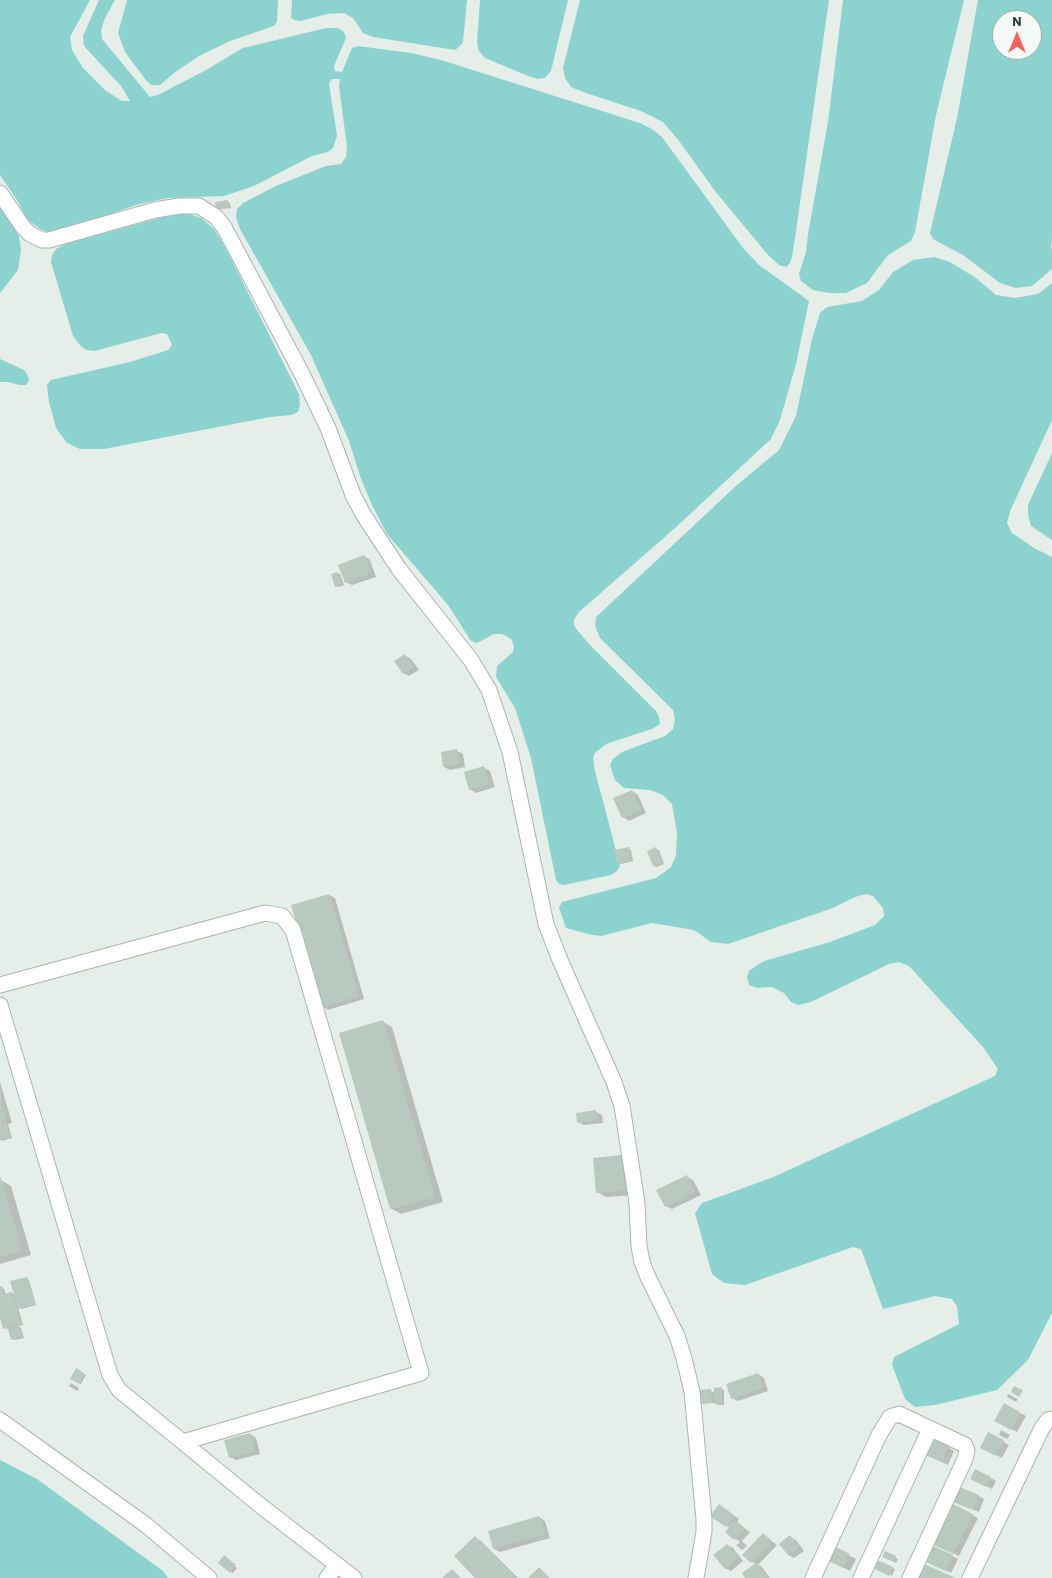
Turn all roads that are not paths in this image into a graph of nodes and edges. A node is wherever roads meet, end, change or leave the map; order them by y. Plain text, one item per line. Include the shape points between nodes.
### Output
1 (0, 193) edge
2 (0, 985) edge
3 (0, 1004) edge
4 (1052, 1419) edge
5 (0, 1420) edge
6 (930, 1429) junction
7 (183, 1442) junction
8 (337, 1564) junction
9 (209, 1578) edge
10 (327, 1578) edge
11 (354, 1578) edge
12 (696, 1578) edge
13 (813, 1578) edge
14 (861, 1578) edge
15 (910, 1578) edge
16 (970, 1578) edge

1 - 12 street via 23,227 42,240 179,206 199,206 216,217 301,372 363,514 399,569 471,660 489,690 510,752 546,924 622,1106 637,1202 642,1262 677,1336 692,1392 704,1519
2 - 7 street via 265,914 282,916 293,930 421,1373
3 - 7 street via 110,1375 119,1390
4 - 16 street via 1042,1428
5 - 9 street via 146,1524
6 - 13 street via 899,1414 890,1417
6 - 14 street
6 - 15 street via 965,1445 967,1451
7 - 8 street
8 - 10 street
8 - 11 street

